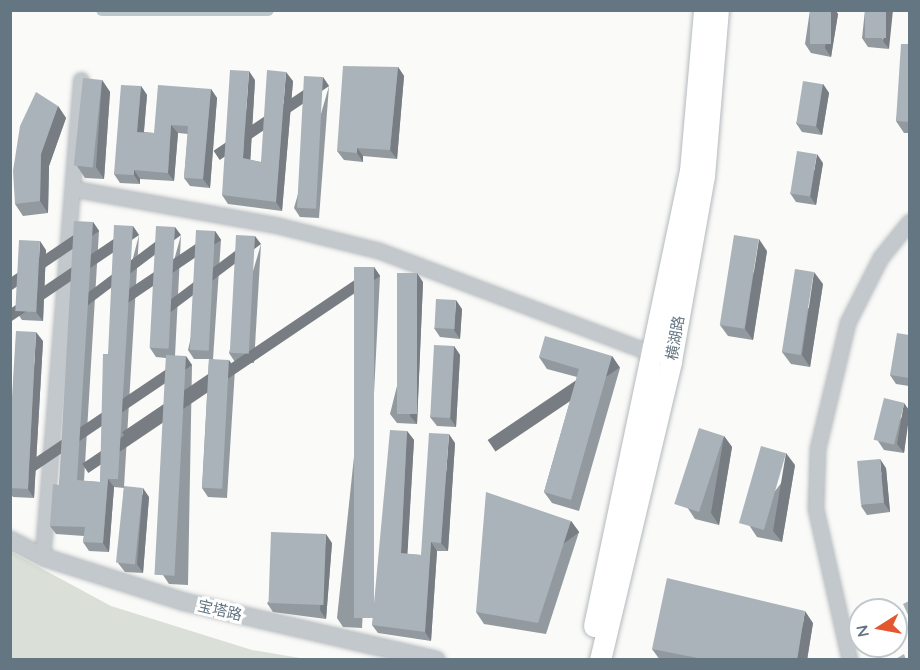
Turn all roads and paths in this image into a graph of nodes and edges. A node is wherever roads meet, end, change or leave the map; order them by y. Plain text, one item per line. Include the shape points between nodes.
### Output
1 (704, 10) edge
2 (718, 10) edge
3 (81, 81) edge
4 (73, 189) junction
5 (909, 222) edge
6 (661, 358) junction
7 (10, 540) edge
8 (43, 557) junction
9 (436, 660) edge
10 (587, 660) edge
11 (600, 660) edge
12 (850, 660) edge

1 - 6 highway, 横湖路 via 690,171
2 - 6 highway, 横湖路 via 708,146
3 - 4 street
4 - 6 street via 274,225 379,251
4 - 8 street
5 - 12 street via 881,258 848,323 818,449 816,509
6 - 10 highway, 横湖路
6 - 11 highway, 横湖路
7 - 8 street, 宝塔路
8 - 9 street, 宝塔路 via 185,602

